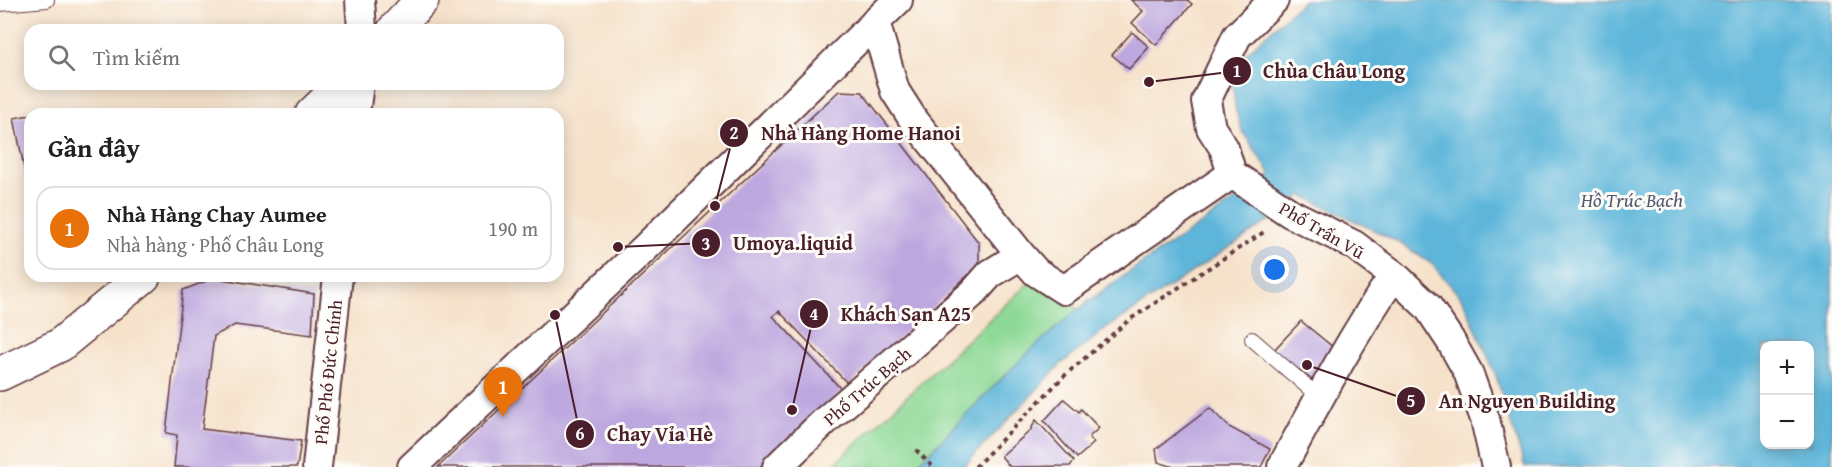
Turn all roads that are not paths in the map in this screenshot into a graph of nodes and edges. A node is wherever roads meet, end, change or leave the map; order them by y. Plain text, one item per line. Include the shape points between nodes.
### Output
1 (47, 0) edge
2 (360, 0) edge
3 (422, 0) edge
4 (898, 0) edge
5 (1274, 0) edge
6 (0, 4) edge
7 (876, 22) junction
8 (362, 24) edge
9 (400, 24) edge
10 (336, 90) edge
11 (358, 90) edge
12 (318, 108) edge
13 (356, 108) edge
14 (1232, 174) junction
15 (1021, 255) junction
16 (1394, 275) junction
17 (137, 282) edge
18 (337, 282) edge
19 (1252, 339) dead end
20 (0, 374) edge
21 (1319, 398) junction
22 (317, 467) edge
23 (412, 467) edge
24 (777, 467) edge
25 (1282, 467) edge
26 (1496, 467) edge

1 - 6 lane
2 - 8 street
3 - 9 street
4 - 7 street
5 - 14 street via 1238,36 1206,101 1211,128 1224,148
7 - 15 street via 896,91 907,110
7 - 23 street via 644,249
10 - 12 street
11 - 13 street
14 - 15 street via 1064,290 1036,272
14 - 16 street, Phố Trấn Vũ via 1290,213 1354,245
15 - 24 street, Phố Trúc Bạch via 990,274 974,293
16 - 21 street
16 - 26 street, Phố Trấn Vũ via 1428,307 1468,372 1485,419
17 - 20 street via 60,345
18 - 22 street, Phố Phó Đức Chính
19 - 21 lane
21 - 25 street

